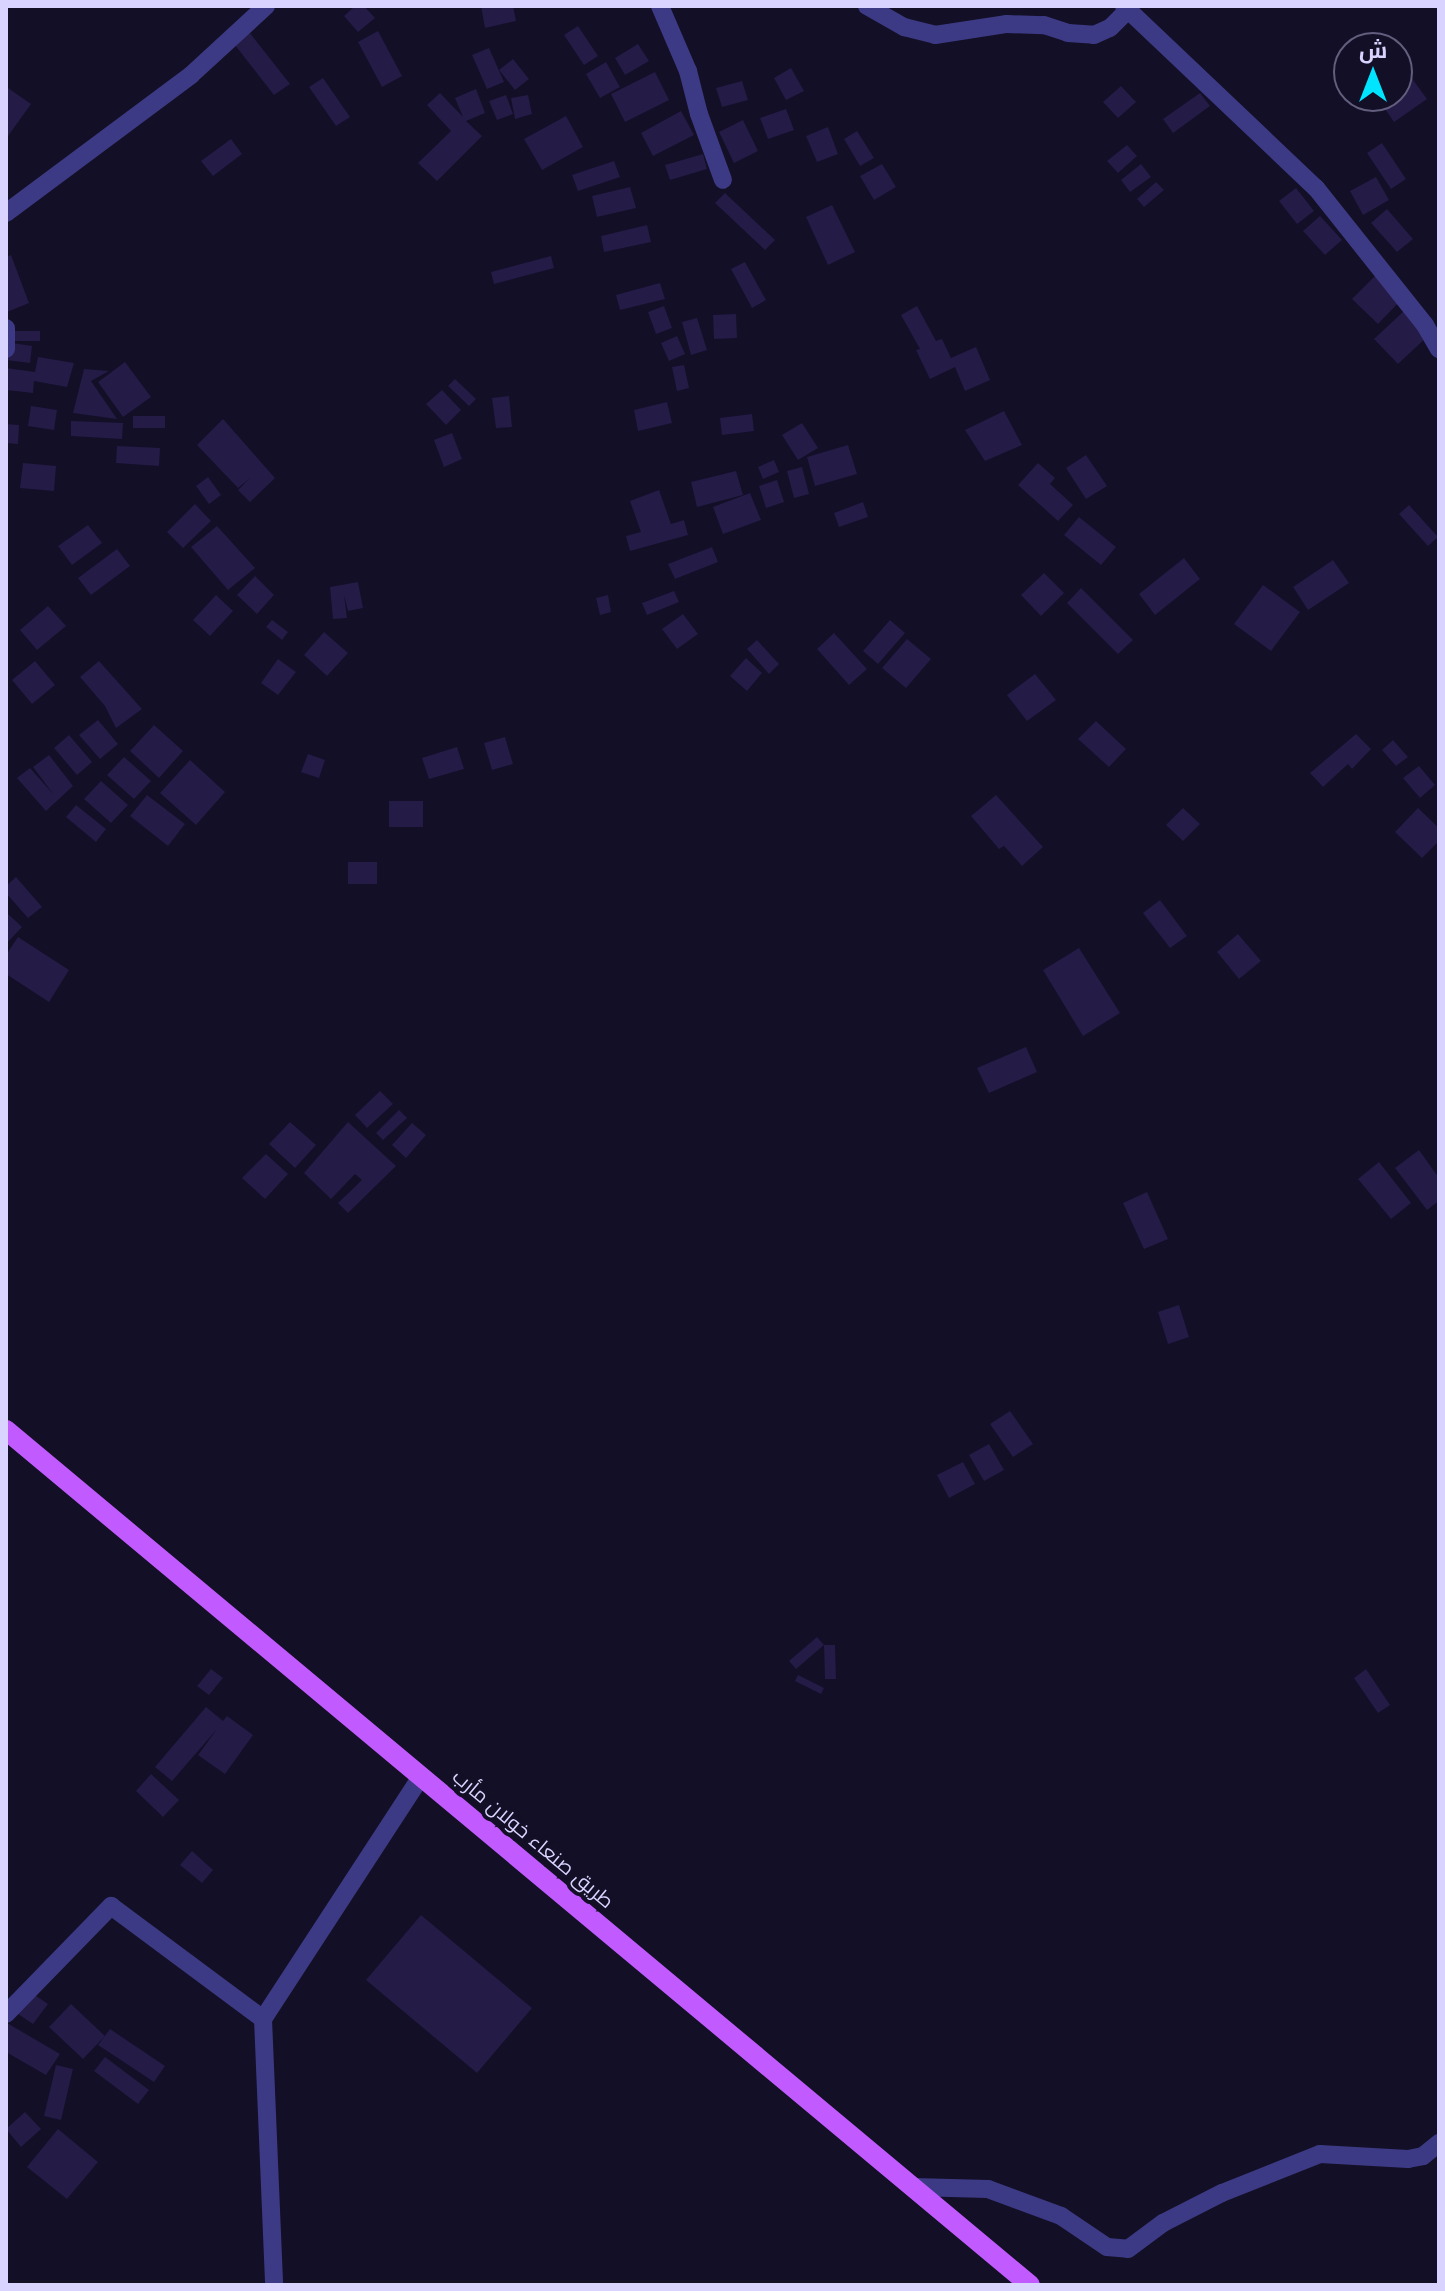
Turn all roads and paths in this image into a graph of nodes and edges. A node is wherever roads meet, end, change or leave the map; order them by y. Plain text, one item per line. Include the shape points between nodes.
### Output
1 (266, 6) edge
2 (660, 6) edge
3 (867, 6) edge
4 (1126, 8) edge
5 (723, 180) dead end
6 (6, 213) edge
7 (6, 328) edge
8 (6, 349) edge
9 (1439, 349) edge
10 (6, 1430) edge
11 (421, 1777) junction
12 (6, 2014) edge
13 (263, 2019) junction
14 (1439, 2143) edge
15 (913, 2187) junction
16 (274, 2285) edge
17 (1030, 2285) edge

1 - 6 street via 191,75
2 - 5 street via 688,71
3 - 4 street via 904,27 935,35 1007,24 1094,35 1110,28
4 - 9 street via 1316,188
7 - 8 street
10 - 11 main road, طريق صنعاء خولان مأرب
11 - 13 street
11 - 15 main road, طريق صنعاء خولان مأرب
12 - 13 street via 111,1906
13 - 16 street
14 - 15 street via 1423,2156 1408,2159 1320,2154 1222,2193 1163,2223 1128,2249 1107,2247 1061,2216 988,2189
15 - 17 main road, طريق صنعاء خولان مأرب

